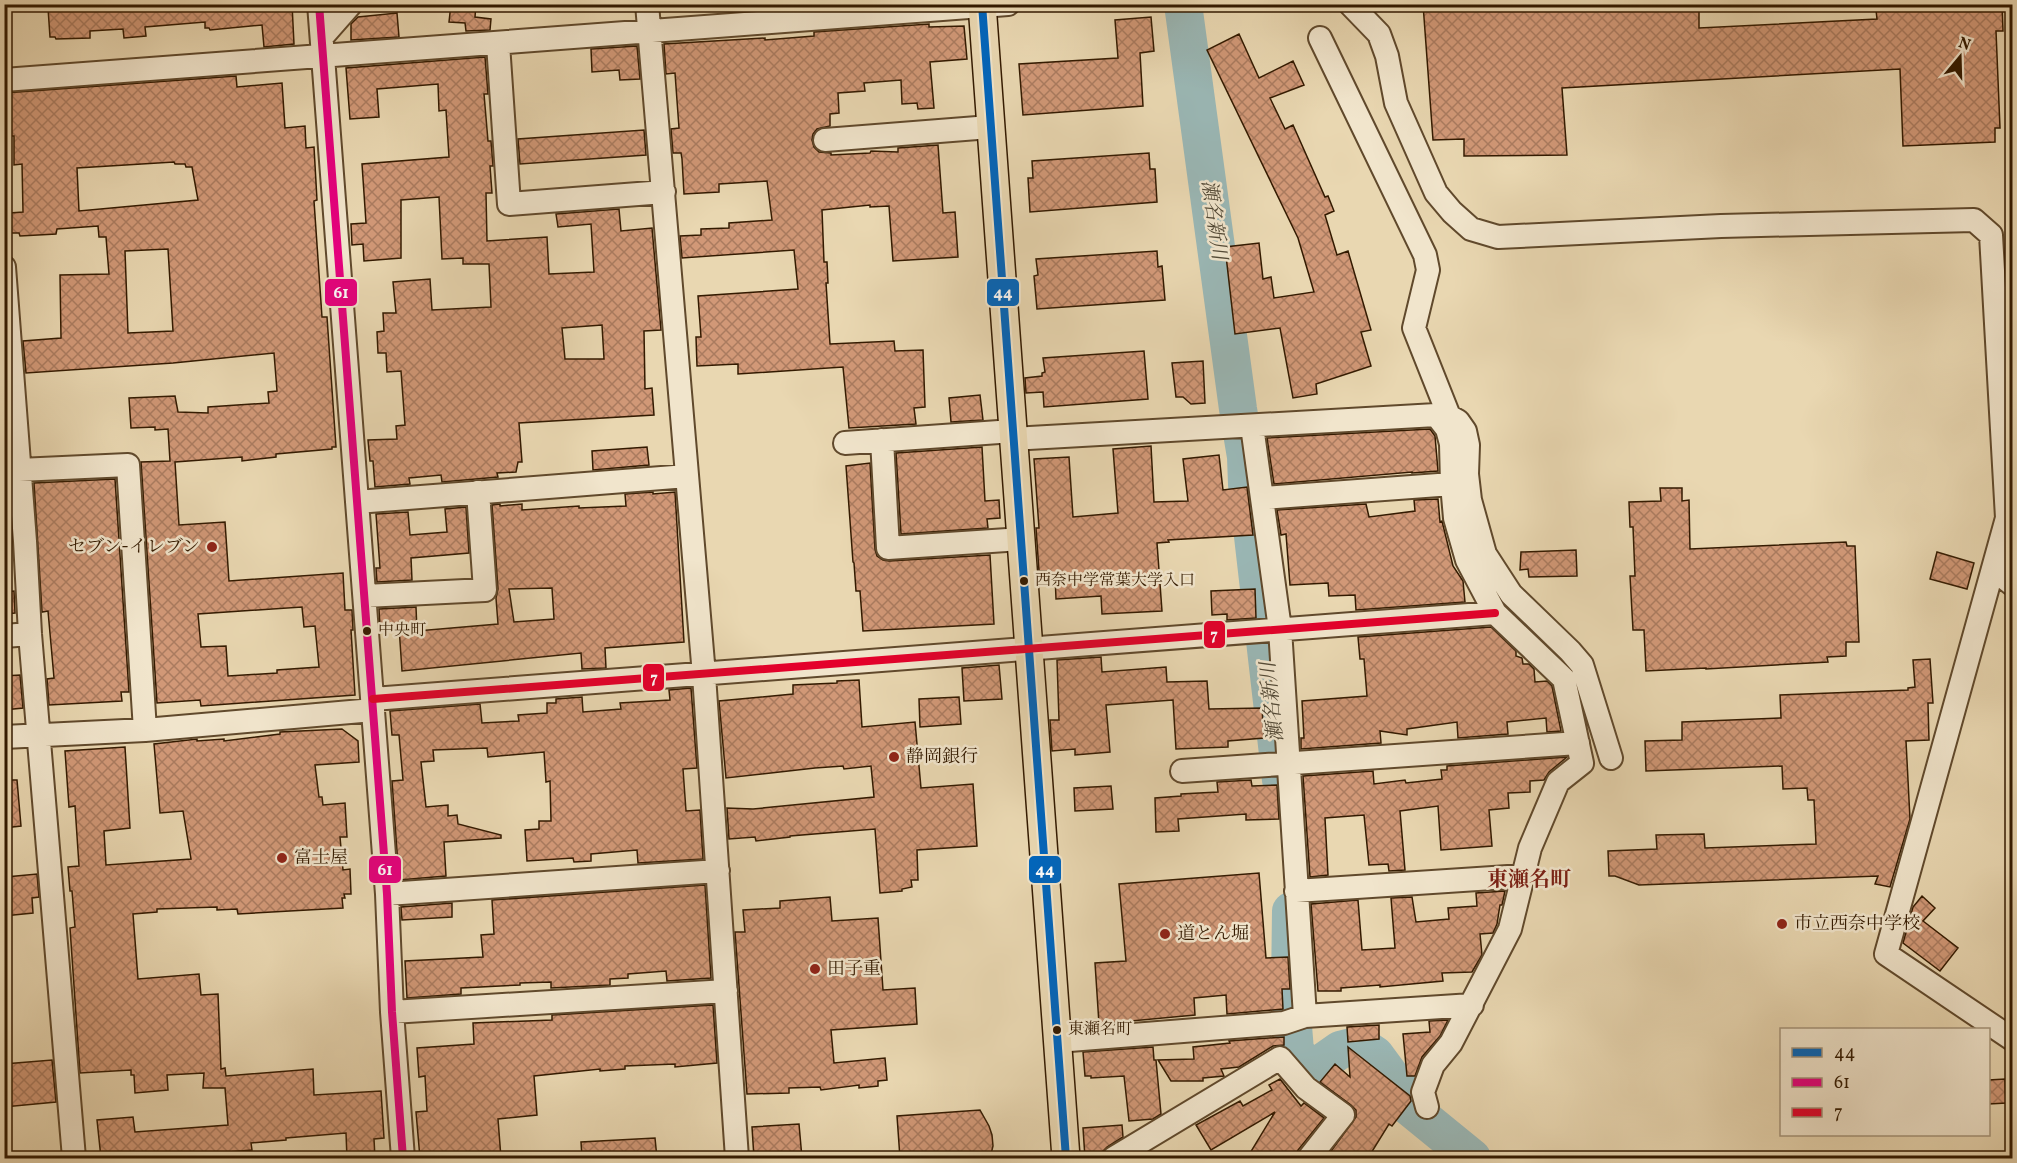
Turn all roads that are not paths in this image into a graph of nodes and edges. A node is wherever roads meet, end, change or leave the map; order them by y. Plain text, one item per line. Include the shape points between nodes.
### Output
1 (319, 4) edge
2 (351, 4) edge
3 (647, 4) edge
4 (1008, 4) edge
5 (1350, 4) edge
6 (982, 5) edge
7 (649, 31) junction
8 (1320, 38) dead end
9 (498, 44) junction
10 (322, 47) junction
11 (4, 80) edge
12 (990, 127) junction
13 (825, 140) dead end
14 (664, 192) junction
15 (4, 267) edge
16 (8, 351) edge
17 (1443, 416) junction
18 (1252, 426) junction
19 (1013, 435) junction
20 (882, 440) junction
21 (11, 442) edge
22 (845, 443) dead end
23 (20, 470) junction
24 (687, 476) junction
25 (1452, 484) junction
26 (478, 492) junction
27 (1262, 498) junction
28 (357, 502) junction
29 (1021, 539) junction
30 (15, 541) edge
31 (1993, 569) junction
32 (2013, 584) edge
33 (365, 596) junction
34 (1495, 613) junction
35 (1280, 629) junction
36 (30, 634) junction
37 (4, 636) edge
38 (1029, 648) junction
39 (704, 675) junction
40 (373, 704) junction
41 (145, 730) junction
42 (38, 735) junction
43 (4, 737) edge
44 (1578, 743) junction
45 (1611, 758) dead end
46 (1288, 764) junction
47 (1182, 771) dead end
48 (718, 871) junction
49 (1523, 876) junction
50 (1296, 891) junction
51 (387, 894) junction
52 (726, 991) junction
53 (1472, 1005) junction
54 (392, 1012) junction
55 (1305, 1016) junction
56 (2013, 1039) edge
57 (1058, 1041) junction
58 (1427, 1107) dead end
59 (74, 1158) edge
60 (403, 1158) edge
61 (737, 1158) edge
62 (1066, 1158) edge
63 (1113, 1158) edge
64 (1309, 1158) edge

1 - 10 street
2 - 10 street
3 - 7 street
4 - 6 street
5 - 31 street via 1379,34 1396,103 1436,193 1471,229 1498,237 1721,226 1974,220 1991,235 2007,518
6 - 7 street
6 - 12 main road
7 - 9 street
7 - 14 street
8 - 17 street via 1425,255 1428,270 1414,328
9 - 10 street
9 - 14 street via 509,204
10 - 11 street
10 - 28 street
12 - 13 street
12 - 19 main road
14 - 24 street
15 - 16 street
16 - 21 street
17 - 18 street
17 - 25 street via 1451,444
17 - 45 street via 1458,421 1465,431 1470,500 1485,554 1511,594 1582,665
18 - 19 street
18 - 27 street
19 - 20 street
19 - 29 main road
20 - 22 street
20 - 29 street via 888,548
21 - 23 street
23 - 30 street
23 - 41 street via 128,465
24 - 26 street
24 - 39 street
25 - 27 street
25 - 34 street via 1455,518 1467,560
26 - 28 street
26 - 33 street via 485,590
27 - 35 street
28 - 33 street
29 - 38 main road
30 - 36 street
31 - 32 street
31 - 56 street via 1886,954
33 - 40 street
34 - 35 street
34 - 44 street via 1564,679
35 - 38 street
35 - 46 street
36 - 37 street
36 - 42 street
38 - 39 street
38 - 57 main road
39 - 40 street
39 - 48 street
40 - 41 street
40 - 51 street
41 - 42 street
42 - 43 street
42 - 59 street
44 - 46 street
44 - 49 street via 1582,763 1558,782 1530,848
46 - 47 street
46 - 50 street
48 - 51 street
48 - 52 street
49 - 50 street
49 - 53 street via 1510,929
50 - 55 street
51 - 54 street
52 - 54 street
52 - 61 street
53 - 55 street
53 - 58 street via 1451,1043 1433,1065 1423,1092
54 - 60 street
55 - 57 street via 1284,1023
57 - 62 main road
63 - 64 street via 1280,1058 1306,1088 1343,1115

